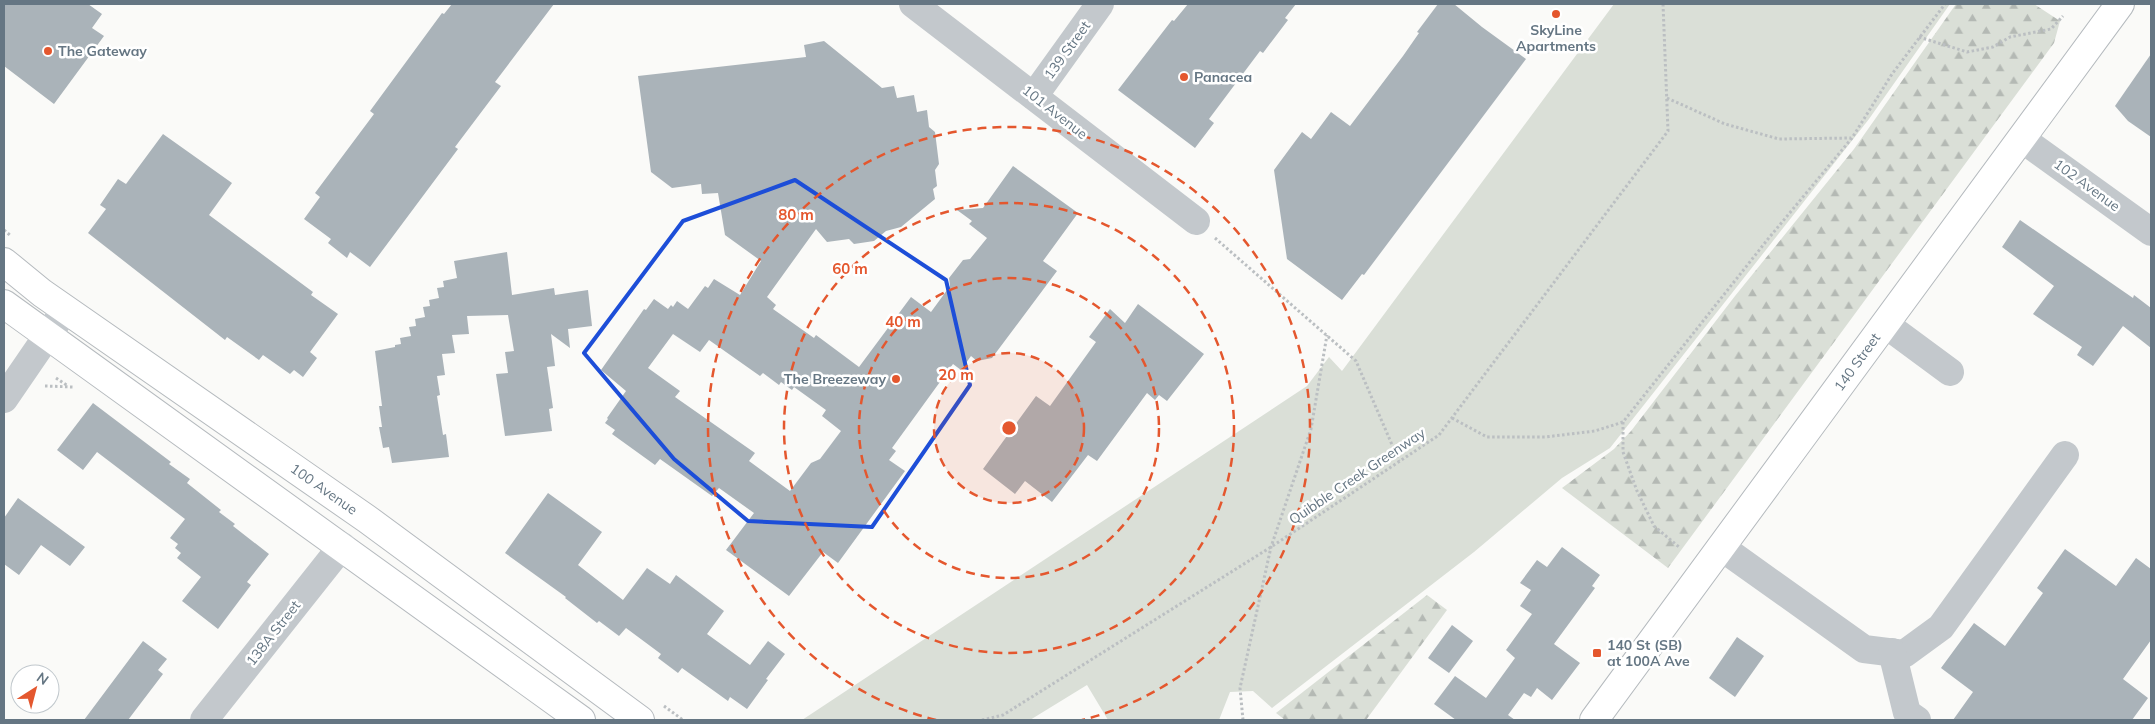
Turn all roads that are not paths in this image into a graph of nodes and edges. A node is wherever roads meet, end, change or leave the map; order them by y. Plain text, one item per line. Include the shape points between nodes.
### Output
1 (913, 4) edge
2 (1100, 4) edge
3 (2115, 6) edge
4 (1034, 96) junction
5 (2022, 139) junction
6 (1196, 221) road end
7 (2151, 232) edge
8 (4, 262) edge
9 (4, 304) edge
10 (65, 310) junction
11 (1885, 324) junction
12 (48, 336) junction
13 (1950, 372) dead end
14 (4, 399) edge
15 (2065, 455) dead end
16 (342, 546) junction
17 (1721, 547) junction
18 (1892, 652) junction
19 (204, 720) edge
20 (581, 720) edge
21 (640, 720) edge
22 (1594, 720) edge
23 (1918, 720) edge

1 - 4 street, 101 Avenue
2 - 4 street, 139 Street
3 - 5 main road, 140 Street
4 - 6 street, 101 Avenue
5 - 7 street, 102 Avenue
5 - 11 main road, 140 Street
8 - 10 main road, 100 Avenue
9 - 12 main road
10 - 12 street
10 - 21 main road, 100 Avenue via 367,519
11 - 13 street
11 - 17 main road, 140 Street
12 - 14 street
12 - 16 main road
15 - 18 street via 1942,627 1904,654
16 - 19 street, 138A Street
16 - 20 main road
17 - 18 street via 1864,649
17 - 22 main road, 140 Street
18 - 23 street via 1907,713

